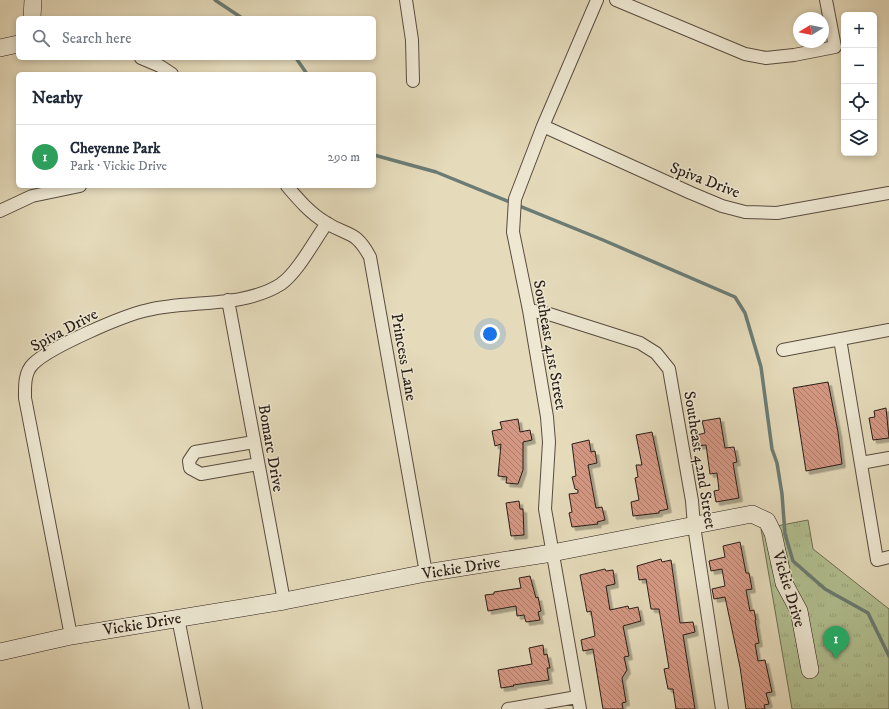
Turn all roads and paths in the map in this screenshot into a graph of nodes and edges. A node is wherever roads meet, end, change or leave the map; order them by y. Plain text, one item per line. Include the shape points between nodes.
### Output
1 (33, 0) edge
2 (406, 0) edge
3 (597, 0) edge
4 (616, 0) edge
5 (826, 0) edge
6 (32, 16) edge
7 (16, 44) edge
8 (0, 48) edge
9 (145, 60) edge
10 (169, 72) edge
11 (413, 81) dead end
12 (543, 126) junction
13 (70, 188) edge
14 (289, 188) edge
15 (889, 193) edge
16 (0, 211) edge
17 (327, 223) junction
18 (228, 300) junction
19 (528, 310) junction
20 (889, 330) edge
21 (840, 339) junction
22 (784, 350) dead end
23 (254, 442) junction
24 (889, 458) edge
25 (861, 462) junction
26 (258, 464) junction
27 (694, 526) junction
28 (552, 553) junction
29 (883, 559) edge
30 (426, 573) junction
31 (284, 601) junction
32 (178, 618) junction
33 (70, 636) junction
34 (0, 652) edge
35 (810, 670) dead end
36 (578, 703) edge
37 (196, 709) edge
38 (508, 709) edge
39 (722, 709) edge

1 - 6 street
2 - 11 street via 412,40
3 - 12 street, Southeast 41st Street
4 - 5 street via 745,54 766,58 835,47
7 - 8 street
9 - 10 street
12 - 15 street, Spiva Drive via 691,193 744,212 777,213
12 - 19 street, Southeast 41st Street via 515,199 513,232
13 - 16 street via 32,196
14 - 17 street, Princess Lane via 310,212
17 - 18 street, Spiva Drive via 294,271 282,283 265,291
17 - 30 street, Princess Lane via 362,242 370,257
18 - 23 street, Bomarc Drive
18 - 33 street, Spiva Drive via 148,309 52,351 32,365 25,380 25,398
19 - 27 street, Southeast 42nd Street via 549,314 640,343 656,353 669,369
19 - 28 street, Southeast 41st Street via 547,417 549,442 545,509
20 - 21 street
21 - 22 street
21 - 25 street
23 - 26 street, Bomarc Drive
23 - 26 street via 195,452 188,461 190,468 201,474
24 - 25 street
25 - 29 street
26 - 31 street, Bomarc Drive
27 - 28 street, Vickie Drive
27 - 35 street, Vickie Drive via 752,514 766,521 772,533 784,583 799,611
27 - 39 street, Southeast 42nd Street
28 - 30 street, Vickie Drive
28 - 36 street, Southeast 41st Street
30 - 31 street, Vickie Drive
31 - 32 street, Vickie Drive
32 - 33 street, Vickie Drive
32 - 37 street
33 - 34 street, Vickie Drive
36 - 38 street

